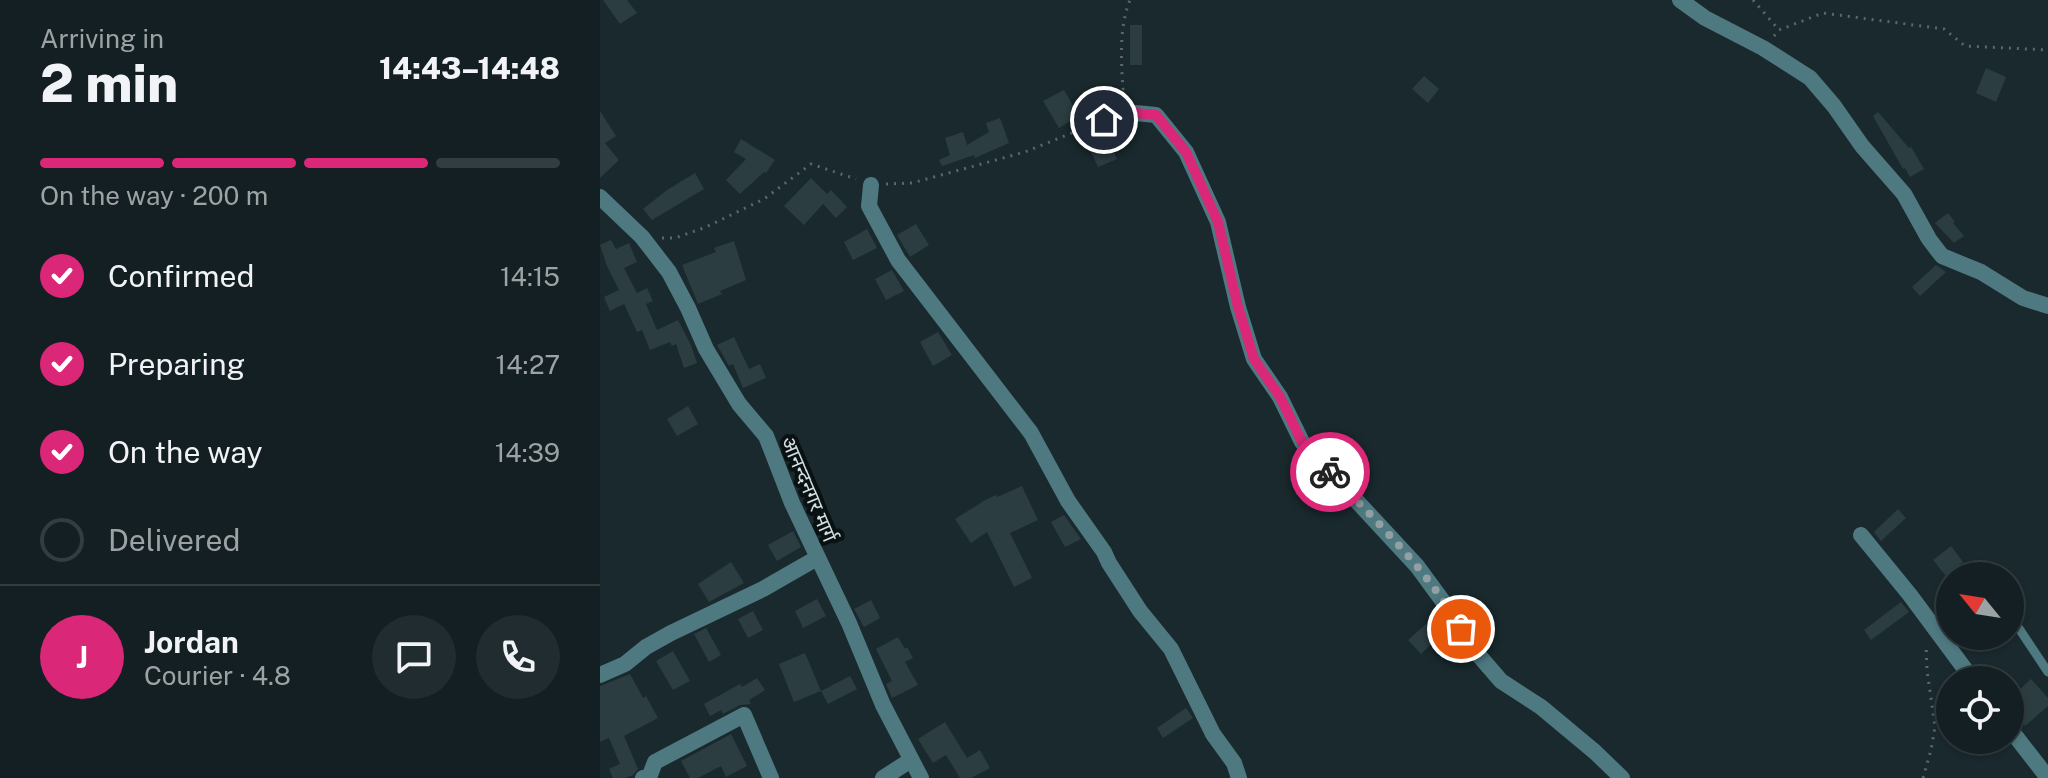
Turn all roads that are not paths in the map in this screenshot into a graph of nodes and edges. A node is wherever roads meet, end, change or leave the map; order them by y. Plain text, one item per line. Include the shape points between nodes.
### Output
1 (1680, 0) edge
2 (1104, 120) road end
3 (871, 185) road end
4 (600, 197) edge
5 (2048, 306) edge
6 (1861, 535) dead end
7 (817, 558) junction
8 (2024, 636) edge
9 (1963, 666) edge
10 (2048, 672) edge
11 (600, 675) edge
12 (2024, 747) edge
13 (911, 760) junction
14 (643, 778) edge
15 (771, 778) edge
16 (883, 778) edge
17 (921, 778) edge
18 (1239, 778) edge
19 (1622, 778) edge
20 (2048, 778) edge

1 - 5 street via 1810,78 1904,194 1942,256
2 - 19 street via 1125,112 1156,115 1186,152 1218,222 1254,359 1302,442 1417,566 1469,644 1501,681 1541,707
3 - 18 street via 869,206 898,260 1031,433 1068,501 1171,649
4 - 7 street, आनन्दनगर मार्ग via 669,272 706,349 739,404 766,436
6 - 9 street
7 - 11 street
7 - 13 street, आनन्दनगर मार्ग
8 - 10 lane
12 - 20 street
13 - 16 street
13 - 17 street, आनन्दनगर मार्ग
14 - 15 street via 655,762 744,715

